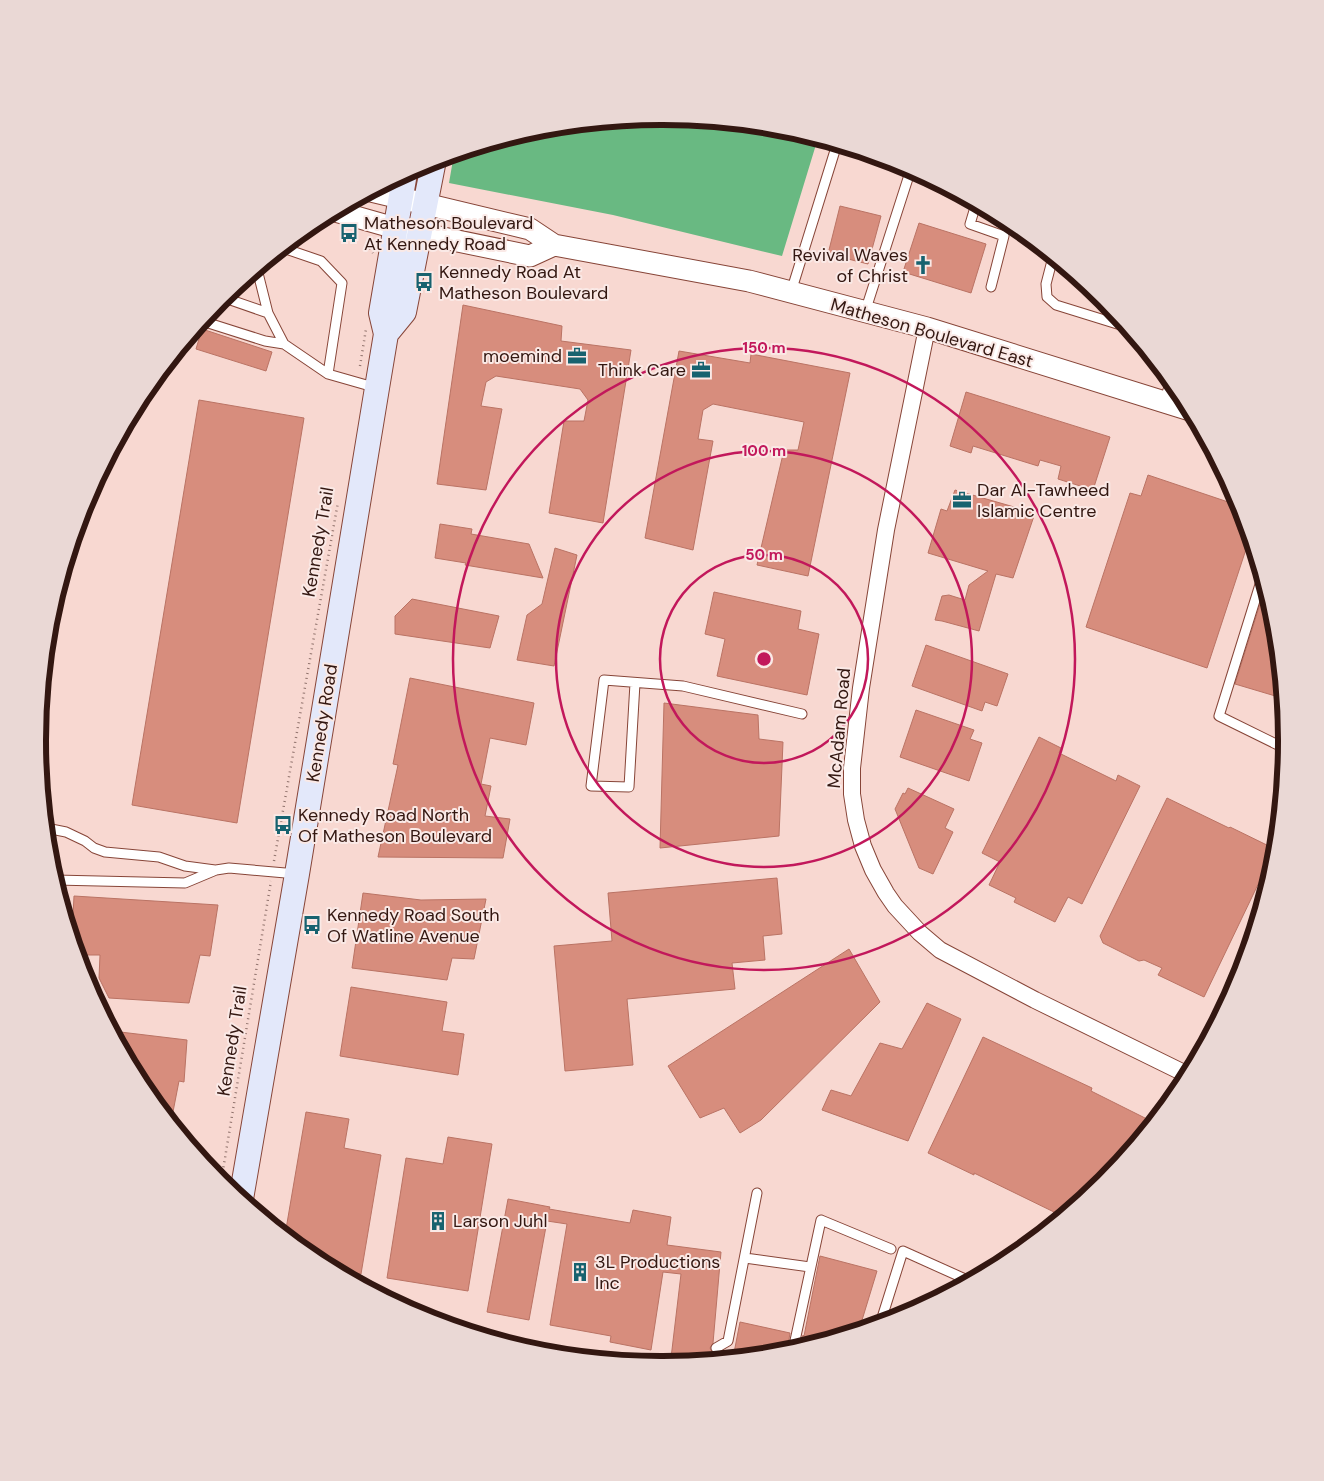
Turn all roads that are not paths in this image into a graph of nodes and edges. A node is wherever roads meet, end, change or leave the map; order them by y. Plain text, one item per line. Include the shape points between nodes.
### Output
1 (835, 150) edge
2 (432, 170) edge
3 (909, 177) edge
4 (403, 182) edge
5 (380, 193) edge
6 (400, 198) junction
7 (425, 204) junction
8 (974, 210) edge
9 (344, 214) edge
10 (395, 228) junction
11 (419, 233) junction
12 (554, 245) junction
13 (289, 250) edge
14 (1051, 264) edge
15 (258, 276) edge
16 (991, 287) dead end
17 (791, 292) junction
18 (232, 300) edge
19 (865, 312) junction
20 (268, 313) junction
21 (210, 323) edge
22 (1114, 323) edge
23 (376, 328) junction
24 (927, 328) junction
25 (284, 344) junction
26 (328, 374) junction
27 (368, 386) junction
28 (1168, 390) edge
29 (1164, 402) junction
30 (1179, 407) edge
31 (1259, 588) edge
32 (635, 683) junction
33 (802, 714) dead end
34 (1278, 745) edge
35 (53, 829) edge
36 (216, 870) junction
37 (297, 874) junction
38 (62, 880) edge
39 (1181, 1072) edge
40 (242, 1190) edge
41 (757, 1193) dead end
42 (891, 1249) dead end
43 (745, 1258) junction
44 (810, 1267) junction
45 (963, 1278) edge
46 (883, 1315) edge
47 (795, 1341) edge
48 (716, 1348) dead end

1 - 17 lane
2 - 7 main road, Kennedy Road
3 - 19 lane
4 - 6 main road, Kennedy Road
5 - 6 street, Matheson Boulevard East
6 - 7 street, Matheson Boulevard East
6 - 10 main road, Kennedy Road
7 - 11 main road, Kennedy Road
7 - 12 street, Matheson Boulevard East via 530,229
8 - 16 lane via 970,224 1004,236
9 - 10 street
10 - 11 street
10 - 23 main road, Kennedy Road
11 - 12 street via 530,256
11 - 23 main road, Kennedy Road via 404,312
12 - 17 street, Matheson Boulevard East via 749,281
13 - 26 lane via 321,261 342,283
14 - 22 lane via 1046,284 1047,297 1056,305
15 - 20 lane
17 - 19 street, Matheson Boulevard East
18 - 20 lane
19 - 24 street, Matheson Boulevard East
20 - 25 lane
21 - 25 lane
23 - 27 main road, Kennedy Road
24 - 29 street, Matheson Boulevard East
24 - 39 street, McAdam Road via 886,530 861,688 852,794 863,846 895,906 920,934 940,950
25 - 26 lane
26 - 27 lane
27 - 37 main road, Kennedy Road
28 - 29 lane
29 - 30 street, Matheson Boulevard East
31 - 34 lane via 1219,716
32 - 32 lane via 604,680 591,786 629,787
32 - 33 lane via 683,686
35 - 36 lane via 66,832 105,852 159,856 185,866
36 - 37 lane via 229,868
36 - 38 lane via 185,883
37 - 40 main road, Kennedy Road
41 - 43 lane
42 - 44 lane via 821,1220
43 - 44 lane
43 - 48 lane via 728,1341
44 - 47 lane
45 - 46 lane via 903,1251

